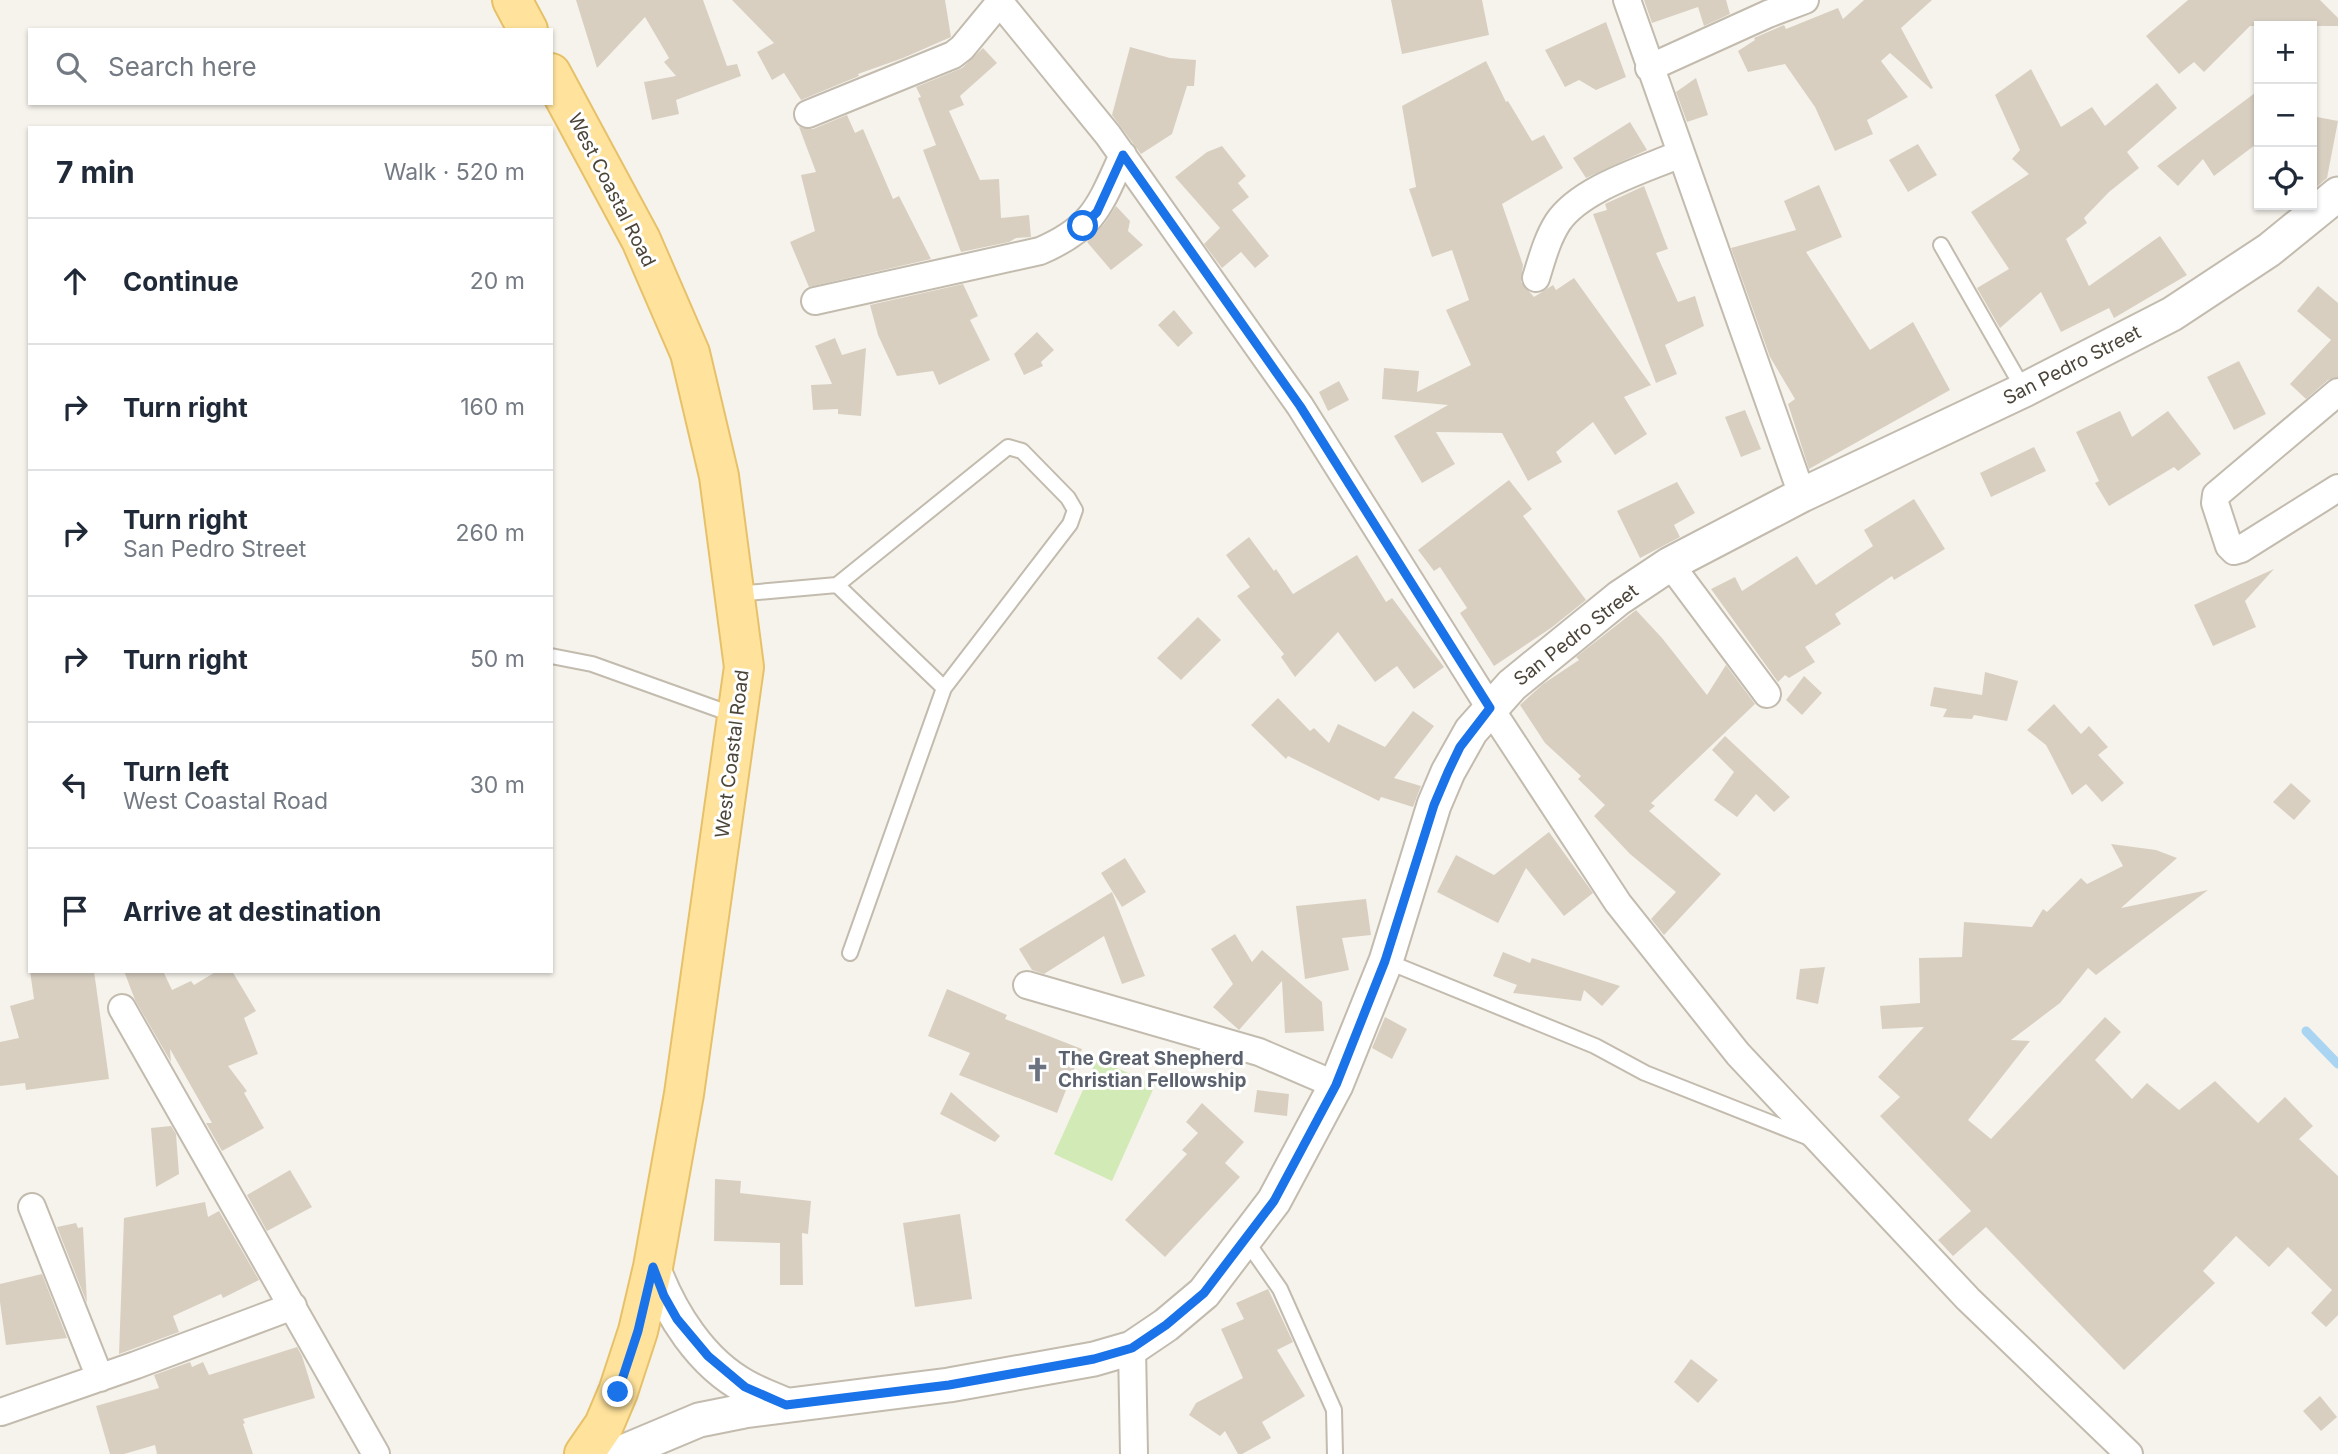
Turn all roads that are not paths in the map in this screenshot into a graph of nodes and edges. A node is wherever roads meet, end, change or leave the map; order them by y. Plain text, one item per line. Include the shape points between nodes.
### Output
1 (512, 0) edge
2 (1627, 0) edge
3 (1805, 0) edge
4 (999, 1) edge
5 (527, 28) edge
6 (1649, 68) junction
7 (553, 77) edge
8 (808, 114) dead end
9 (1680, 154) junction
10 (1123, 155) junction
11 (2338, 194) edge
12 (1941, 245) dead end
13 (1536, 278) dead end
14 (815, 301) dead end
15 (2024, 390) junction
16 (2338, 393) edge
17 (2338, 488) edge
18 (1802, 495) junction
19 (1670, 564) junction
20 (837, 584) junction
21 (734, 594) junction
22 (553, 656) edge
23 (944, 688) junction
24 (1766, 694) dead end
25 (1490, 708) junction
26 (738, 717) junction
27 (850, 953) dead end
28 (1385, 961) junction
29 (1027, 985) dead end
30 (122, 1008) dead end
31 (1336, 1085) junction
32 (1821, 1142) junction
33 (32, 1208) dead end
34 (1244, 1238) junction
35 (653, 1267) junction
36 (293, 1306) junction
37 (1132, 1348) junction
38 (100, 1378) junction
39 (786, 1405) junction
40 (1, 1412) edge
41 (630, 1451) edge
42 (376, 1454) edge
43 (584, 1454) edge
44 (1135, 1454) edge
45 (1335, 1454) edge
46 (2129, 1454) edge

1 - 5 main road
2 - 6 street
3 - 6 street
4 - 8 street via 953,55
4 - 10 street
6 - 9 street
7 - 21 main road, West Coastal Road via 641,240 690,352 719,476
9 - 13 street via 1595,191 1572,208 1549,239
9 - 18 street
10 - 14 street via 1097,212 1061,242 1040,251
10 - 25 street via 1300,406
11 - 15 street, San Pedro Street via 2269,250 2172,314
12 - 15 lane
15 - 18 street, San Pedro Street
16 - 17 street via 2216,495 2215,503 2229,546 2237,551
18 - 19 street, San Pedro Street
19 - 24 street
19 - 25 street, San Pedro Street via 1572,634
20 - 21 lane
20 - 23 lane
20 - 23 lane via 996,455 1008,447 1022,450 1075,510 1070,524
21 - 26 main road, West Coastal Road via 744,667
22 - 26 lane via 592,664
23 - 27 lane
25 - 28 street, San Pedro Street via 1460,747 1434,805
25 - 32 street via 1618,903 1738,1054
26 - 35 main road, West Coastal Road via 684,1094
28 - 31 street, San Pedro Street
28 - 32 lane via 1595,1046 1645,1073
29 - 31 street via 1259,1052
30 - 36 street
31 - 34 street, San Pedro Street via 1274,1201
32 - 46 street via 1968,1299
33 - 38 street
34 - 37 street, San Pedro Street via 1204,1293
34 - 45 lane via 1280,1289 1334,1410
35 - 39 street via 677,1319 708,1356 745,1387
35 - 43 main road, West Coastal Road via 618,1392 604,1425
36 - 38 street
36 - 42 street
37 - 39 street, San Pedro Street via 949,1385
37 - 44 street
38 - 40 street
39 - 41 street, San Pedro Street via 699,1420

